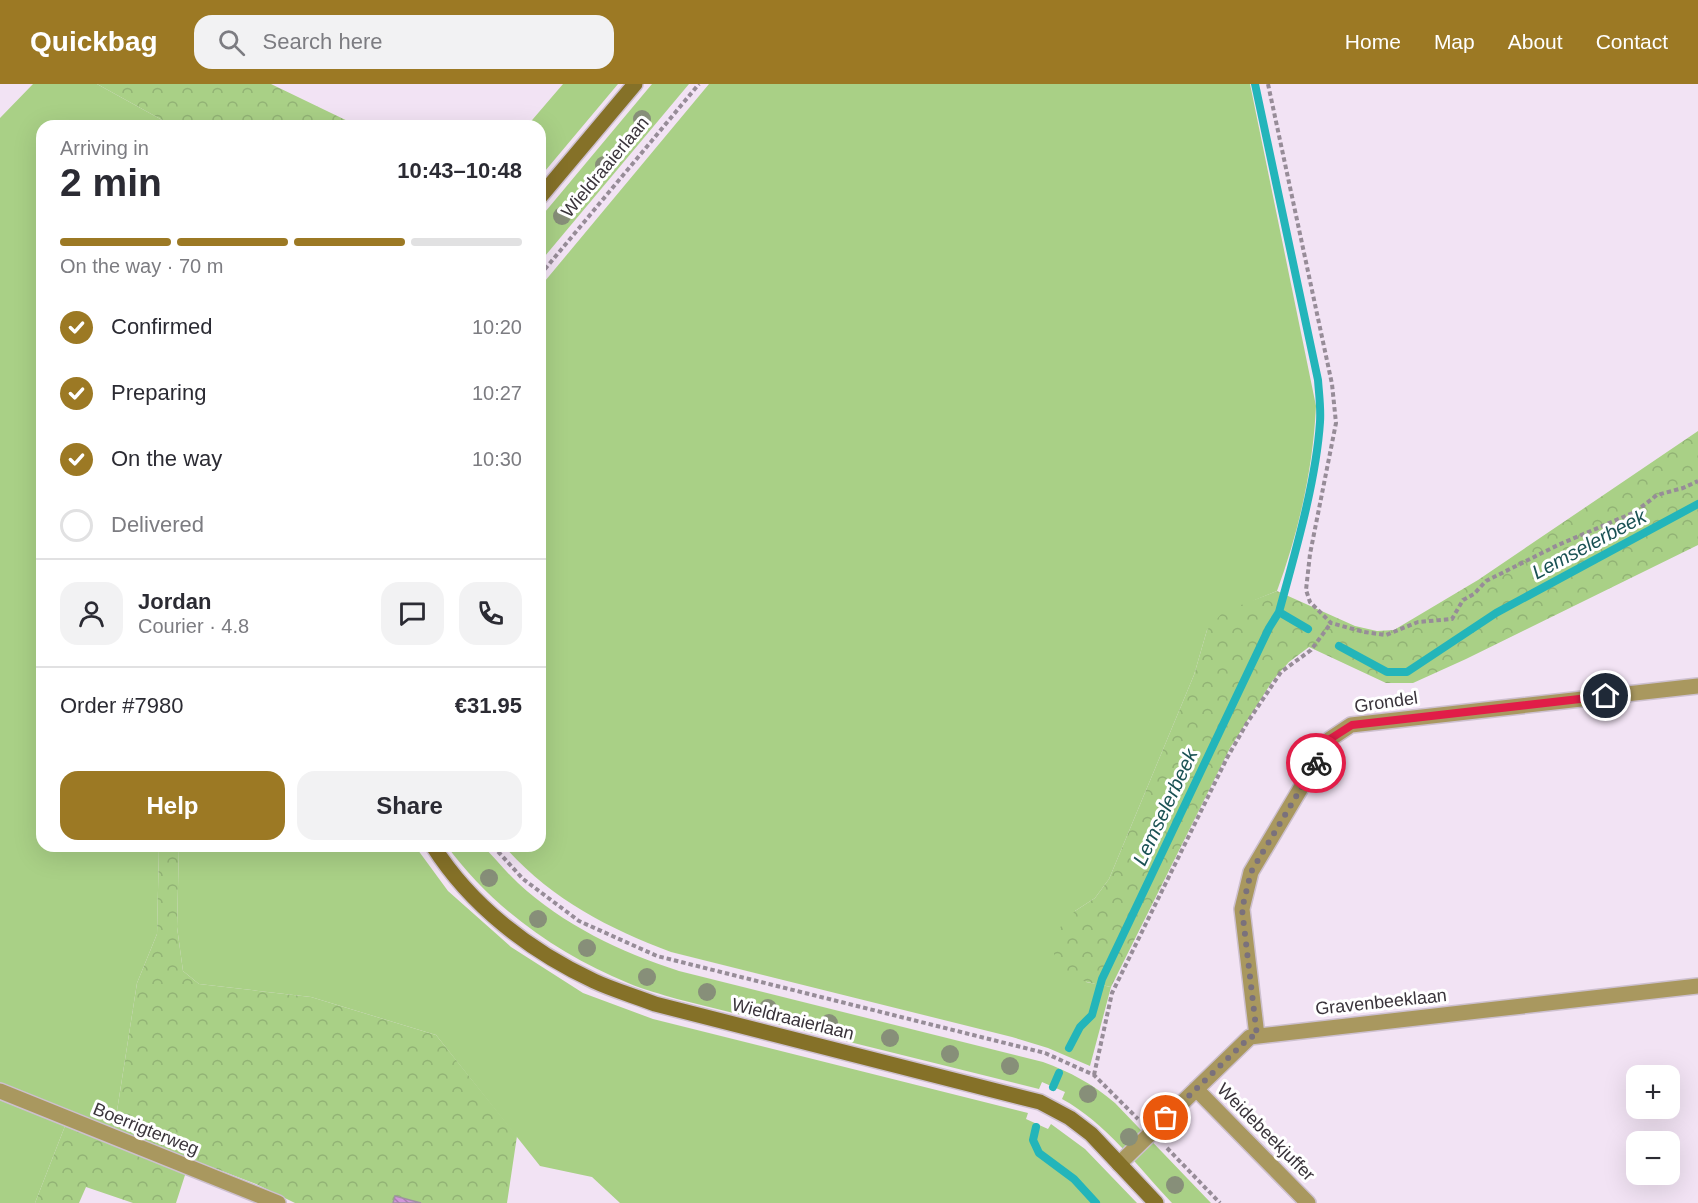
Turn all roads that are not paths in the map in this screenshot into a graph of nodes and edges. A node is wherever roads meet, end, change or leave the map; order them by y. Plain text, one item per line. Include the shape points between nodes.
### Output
1 (635, 84) edge
2 (546, 190) edge
3 (1698, 686) edge
4 (437, 852) edge
5 (1698, 986) edge
6 (1257, 1036) junction
7 (1196, 1089) junction
8 (0, 1091) edge
9 (1119, 1164) junction
10 (278, 1203) edge
11 (1156, 1203) edge
12 (1308, 1203) edge

1 - 2 street, Wieldraaierlaan
3 - 6 street, Grondel via 1352,725 1330,739 1251,872 1242,909
4 - 9 street, Wieldraaierlaan via 479,904 509,929 595,981 655,1004 1040,1102 1092,1134
5 - 6 street, Gravenbeeklaan
6 - 7 street, Gravenbeeklaan via 1250,1037
7 - 9 street, Gravenbeeklaan
7 - 12 street, Weidebeekjuffer
8 - 10 street, Boerrigterweg
9 - 11 street, Wieldraaierlaan

